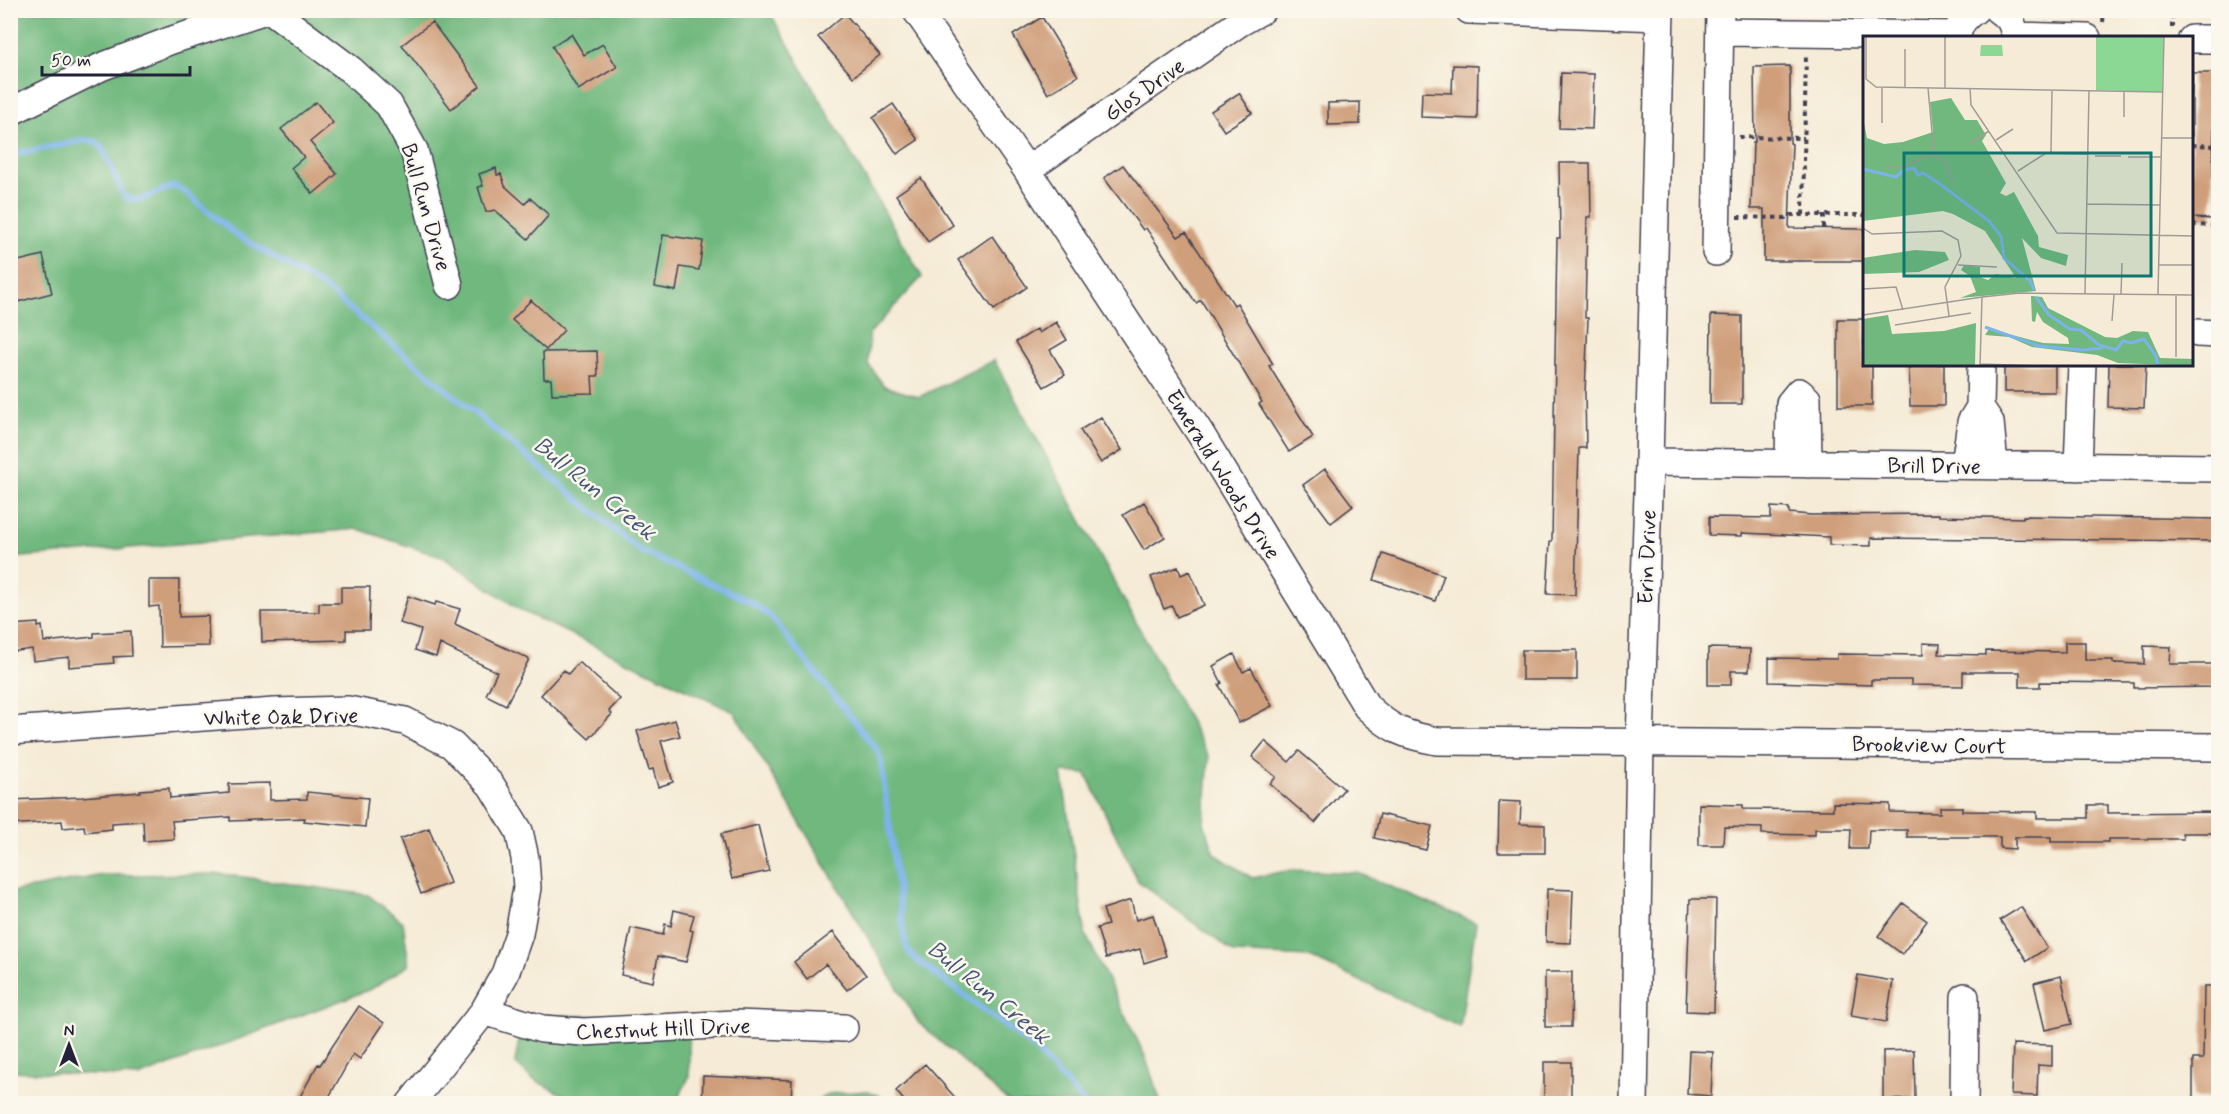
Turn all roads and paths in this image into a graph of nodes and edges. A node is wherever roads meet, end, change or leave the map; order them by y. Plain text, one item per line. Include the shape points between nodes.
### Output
1 (266, 10) edge
2 (271, 10) edge
3 (916, 10) edge
4 (1262, 10) edge
5 (1469, 10) edge
6 (2172, 10) edge
7 (1660, 14) edge
8 (1720, 21) edge
9 (1963, 22) edge
10 (2011, 23) edge
11 (2182, 35) edge
12 (2077, 36) edge
13 (2193, 36) edge
14 (2218, 39) edge
15 (1806, 43) dead end
16 (10, 112) edge
17 (1718, 136) junction
18 (1804, 138) junction
19 (2193, 145) edge
20 (2218, 146) edge
21 (1027, 170) junction
22 (1803, 214) junction
23 (1824, 215) junction
24 (1863, 215) edge
25 (1717, 217) junction
26 (2193, 225) edge
27 (2218, 226) edge
28 (1824, 228) dead end
29 (1716, 252) dead end
30 (449, 285) dead end
31 (1981, 366) edge
32 (2082, 366) edge
33 (1980, 407) junction
34 (1650, 462) junction
35 (1965, 465) junction
36 (1994, 465) junction
37 (2078, 467) junction
38 (2218, 468) edge
39 (10, 731) edge
40 (1640, 742) junction
41 (2218, 747) edge
42 (1965, 998) dead end
43 (484, 1011) junction
44 (844, 1028) dead end
45 (410, 1104) edge
46 (1634, 1104) edge
47 (1964, 1104) edge

1 - 16 street via 101,67
2 - 30 street, Bull Run Drive via 351,70 389,105 414,150
3 - 21 street, Emerald Woods Drive
4 - 21 street, Glos Drive via 1239,22
5 - 7 street
6 - 11 path
7 - 34 street, Erin Drive
8 - 9 street
8 - 17 street
10 - 12 street
13 - 14 street
15 - 18 path
17 - 18 path
17 - 25 street
18 - 22 path
19 - 20 path
21 - 40 street, Emerald Woods Drive via 1200,433 1367,707 1384,723 1407,735 1437,741
22 - 23 path
22 - 25 path via 1785,218
23 - 24 path
23 - 28 path
25 - 29 street
26 - 27 path
31 - 33 street
32 - 37 street
33 - 35 street via 1971,422
33 - 36 street via 1990,422
34 - 35 street, Brill Drive
34 - 40 street, Erin Drive
35 - 36 street, Brill Drive
36 - 37 street, Brill Drive
37 - 38 street, Brill Drive
39 - 43 street, White Oak Drive via 348,710 405,721 452,745 491,785 519,831 525,858 527,888 519,934 505,974
40 - 41 street, Brookview Court
40 - 46 street, Erin Drive
42 - 47 street
43 - 44 street, Chestnut Hill Drive via 542,1029 583,1032 735,1024
43 - 45 street, White Oak Drive

